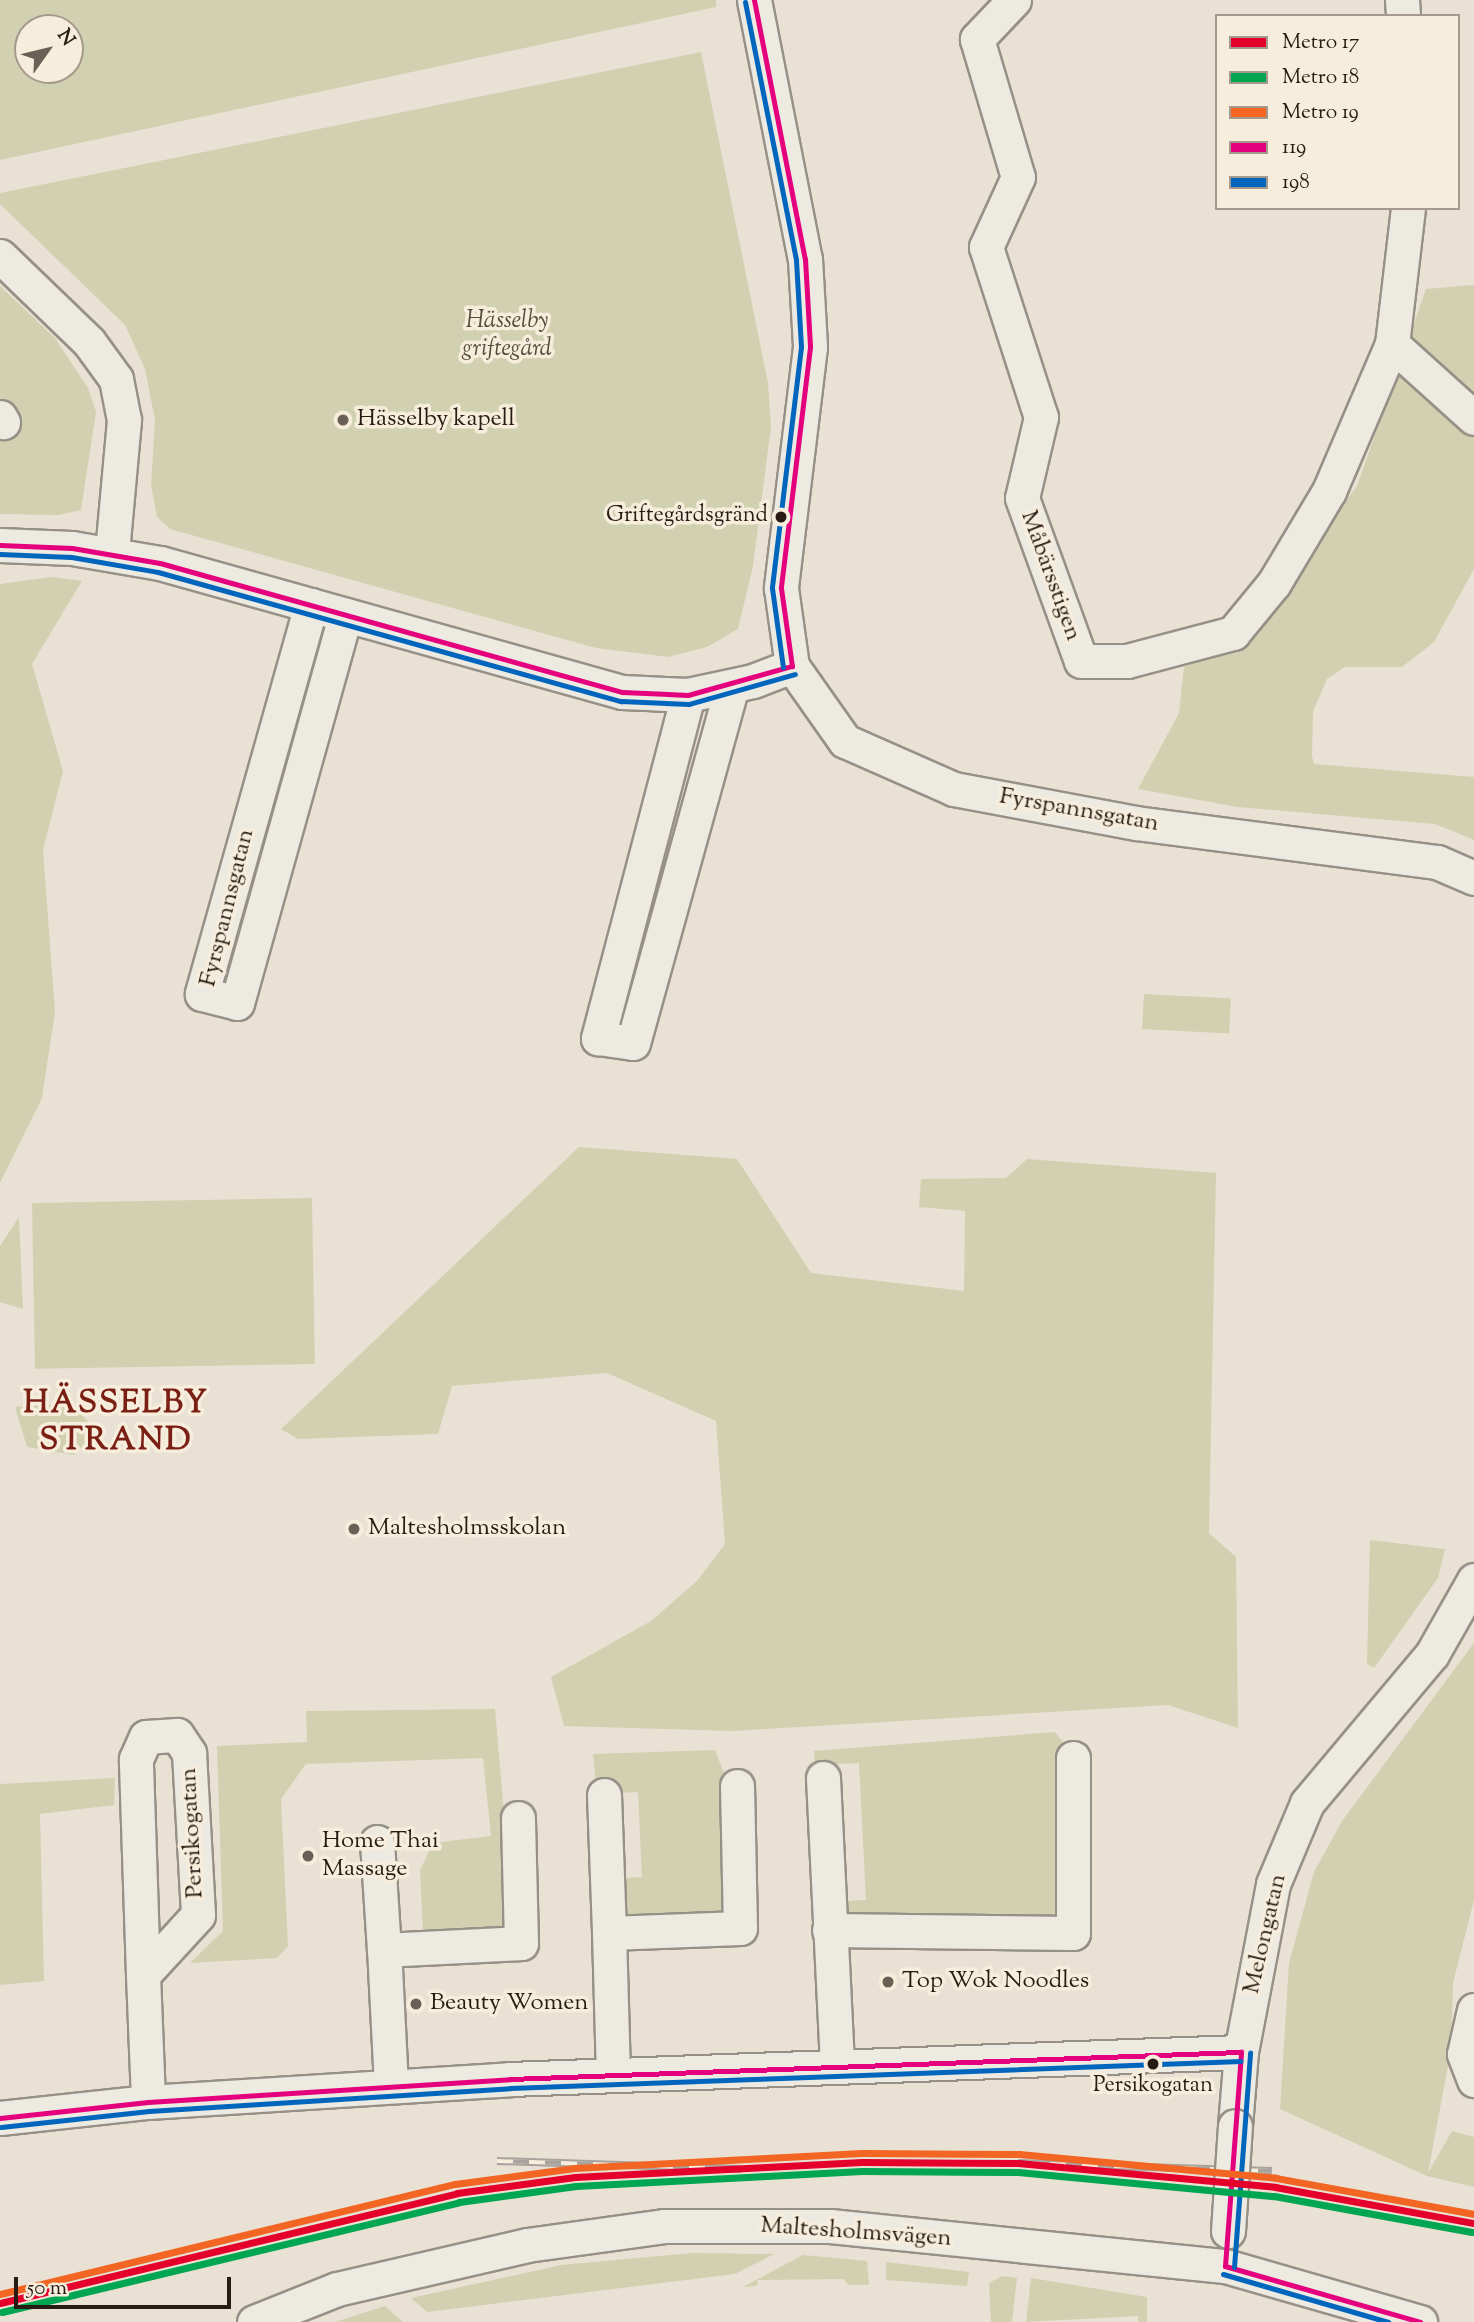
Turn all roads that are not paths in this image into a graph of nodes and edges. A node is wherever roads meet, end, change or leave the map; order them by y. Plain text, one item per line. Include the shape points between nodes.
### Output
1 (754, 0) edge
2 (1014, 0) edge
3 (1408, 210) edge
4 (0, 256) edge
5 (1392, 344) junction
6 (1474, 418) edge
7 (0, 545) edge
8 (112, 553) junction
9 (311, 605) junction
10 (345, 615) junction
11 (792, 666) junction
12 (732, 685) junction
13 (688, 695) junction
14 (1474, 878) edge
15 (1474, 1580) edge
16 (1073, 1758) dead end
17 (823, 1778) dead end
18 (737, 1786) dead end
19 (604, 1795) dead end
20 (518, 1818) dead end
21 (377, 1842) dead end
22 (830, 1930) junction
23 (609, 1933) junction
24 (384, 1950) junction
25 (143, 1975) junction
26 (1474, 2010) edge
27 (1241, 2052) junction
28 (837, 2064) junction
29 (612, 2075) junction
30 (1474, 2080) edge
31 (391, 2086) junction
32 (148, 2102) junction
33 (0, 2118) edge
34 (1225, 2266) junction
35 (254, 2322) edge
36 (1420, 2322) edge

1 - 11 street via 802,246 810,347 781,588
2 - 5 street, Måbärsstigen via 977,38 1018,177 986,247 1041,417 1022,498 1081,661 1127,661 1233,633 1274,583 1329,491
3 - 5 street, Måbärsstigen
4 - 8 street via 89,342 116,379 124,419
5 - 6 street
7 - 8 street
8 - 9 street
9 - 10 street
9 - 10 street, Fyrspannsgatan via 202,994 237,1003
10 - 13 street via 622,692
11 - 12 street
11 - 14 street, Fyrspannsgatan via 845,741 954,789 1136,823 1437,862
12 - 13 street
12 - 13 street via 634,1043 598,1038
15 - 27 street, Melongatan via 1432,1654 1307,1803 1273,1884
16 - 22 street via 1073,1933
17 - 22 street
18 - 23 street via 740,1928
19 - 23 street
20 - 24 street via 521,1943
21 - 24 street
22 - 28 street
23 - 29 street
24 - 31 street
25 - 25 street, Persikogatan via 198,1915 189,1753 177,1735 146,1737 136,1759
25 - 32 street, Persikogatan
26 - 30 street via 1464,2054
27 - 28 street
27 - 34 street, Melongatan, bridge
28 - 29 street
29 - 31 street
31 - 32 street
32 - 33 street
34 - 35 street, Maltesholmsvägen via 830,2226 664,2226 527,2245 361,2284
34 - 36 street, Maltesholmsvägen

